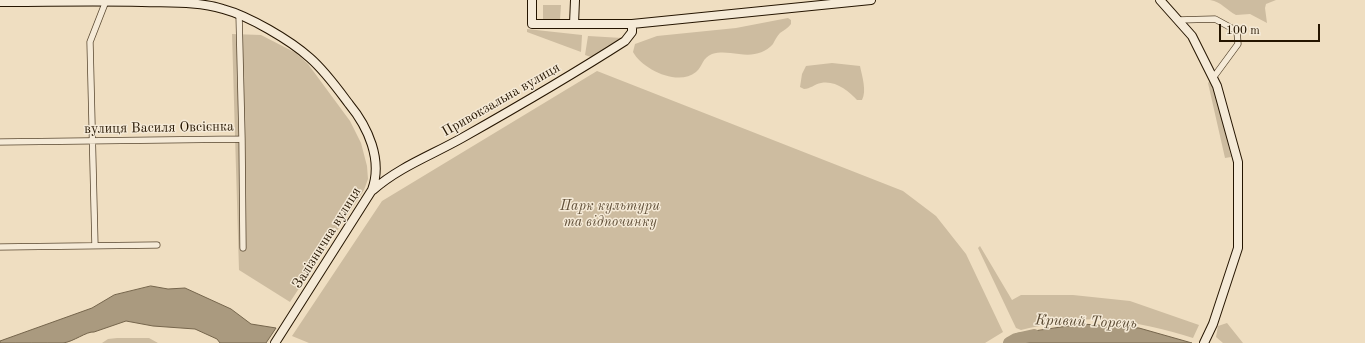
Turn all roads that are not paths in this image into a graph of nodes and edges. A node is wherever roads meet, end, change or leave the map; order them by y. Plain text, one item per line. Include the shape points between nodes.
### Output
1 (532, 0) edge
2 (575, 0) edge
3 (871, 0) edge
4 (1160, 0) edge
5 (106, 1) junction
6 (0, 2) edge
7 (239, 14) junction
8 (1178, 20) junction
9 (574, 24) junction
10 (632, 24) junction
11 (1214, 78) junction
12 (242, 139) junction
13 (92, 141) junction
14 (0, 142) edge
15 (372, 190) junction
16 (157, 245) dead end
17 (95, 246) junction
18 (0, 247) edge
19 (243, 248) dead end
20 (275, 343) edge
21 (1204, 343) edge

1 - 9 street via 532,24
2 - 9 street
3 - 10 street
4 - 8 street
5 - 6 street, Залізнична вулиця
5 - 7 street, Залізнична вулиця via 195,3
5 - 13 street via 90,42
7 - 12 street, вулиця Василя Овсієнка
7 - 15 street, Залізнична вулиця via 287,41 309,57 354,109 373,149 377,170
8 - 11 street via 1192,36
8 - 11 street via 1216,19 1236,31 1238,44
9 - 10 street
10 - 15 street, Привокзальна вулиця via 632,32 625,41 535,97 389,176
11 - 21 street via 1238,162 1238,248 1213,324
12 - 13 street, вулиця Василя Овсієнка
12 - 19 street
13 - 14 street, вулиця Василя Овсієнка
13 - 17 street
15 - 20 street, Залізнична вулиця
16 - 17 street
17 - 18 street

